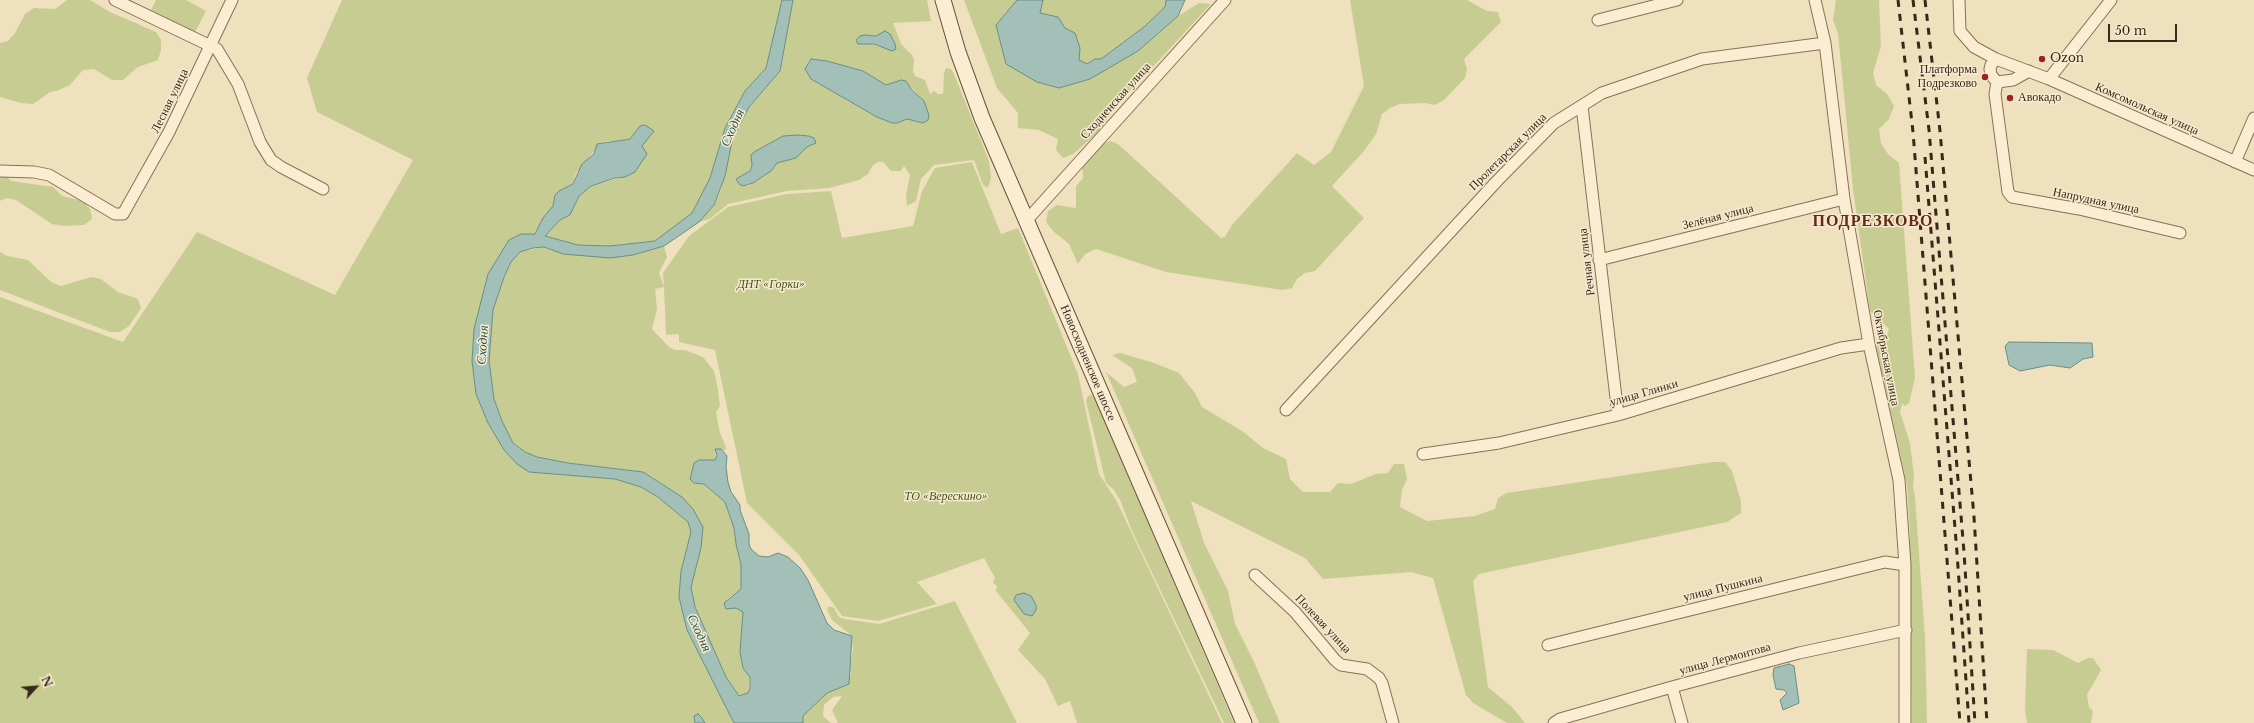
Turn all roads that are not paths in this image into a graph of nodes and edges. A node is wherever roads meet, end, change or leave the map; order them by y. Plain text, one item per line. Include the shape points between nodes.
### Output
1 (115, 0) edge
2 (232, 0) edge
3 (943, 0) edge
4 (1225, 0) edge
5 (1677, 0) edge
6 (1815, 0) edge
7 (1960, 0) edge
8 (2111, 0) edge
9 (1598, 20) dead end
10 (1826, 43) junction
11 (212, 45) junction
12 (1996, 59) junction
13 (2029, 71) junction
14 (2049, 79) junction
15 (1997, 82) junction
16 (1582, 106) junction
17 (2254, 118) edge
18 (2236, 162) junction
19 (2254, 170) edge
20 (0, 171) edge
21 (322, 189) dead end
22 (1844, 200) junction
23 (1027, 220) junction
24 (2180, 233) dead end
25 (1600, 260) junction
26 (1869, 344) junction
27 (1286, 410) dead end
28 (1618, 415) junction
29 (1423, 454) dead end
30 (1905, 564) junction
31 (1255, 575) dead end
32 (1906, 630) junction
33 (1548, 645) dead end
34 (1672, 687) junction
35 (1244, 723) edge
36 (1393, 723) edge
37 (1554, 723) edge
38 (1682, 723) edge
39 (1905, 723) edge

1 - 11 street
2 - 11 street, Лесная улица
3 - 23 main road, Новосходненское шоссе via 958,52 982,118
4 - 23 street, Сходненская улица
5 - 9 street
6 - 10 street, Октябрьская улица
7 - 12 street, Комсомольская улица via 1960,31 1974,47
8 - 14 street
10 - 16 street, Пролетарская улица via 1702,59 1602,93
10 - 22 street, Октябрьская улица
11 - 20 street, Лесная улица via 126,211 119,215 114,214 49,176 34,172
11 - 21 street via 224,57 238,84 260,142 271,160
12 - 13 street, Комсомольская улица
12 - 15 street via 1990,69
13 - 14 street, Комсомольская улица
13 - 15 street via 2013,80
14 - 18 street, Комсомольская улица
15 - 24 street, Напрудная улица via 1995,94 2008,192 2012,197 2079,209
16 - 25 street, Речная улица
16 - 27 street, Пролетарская улица via 1554,123 1497,181
17 - 18 street
18 - 19 street, Комсомольская улица
22 - 25 street, Зелёная улица
22 - 26 street, Октябрьская улица
23 - 35 main road, Новосходненское шоссе
25 - 28 street, Речная улица
26 - 28 street, улица Глинки via 1841,348
26 - 30 street, Октябрьская улица via 1898,480
28 - 29 street, улица Глинки via 1499,443
30 - 32 street, Октябрьская улица
30 - 33 street, улица Пушкина via 1885,562
31 - 36 street, Полевая улица via 1295,612 1341,665 1367,669 1379,678
32 - 34 street, улица Лермонтова via 1799,653
32 - 39 street, Октябрьская улица
34 - 37 street, улица Лермонтова via 1560,719
34 - 38 street

